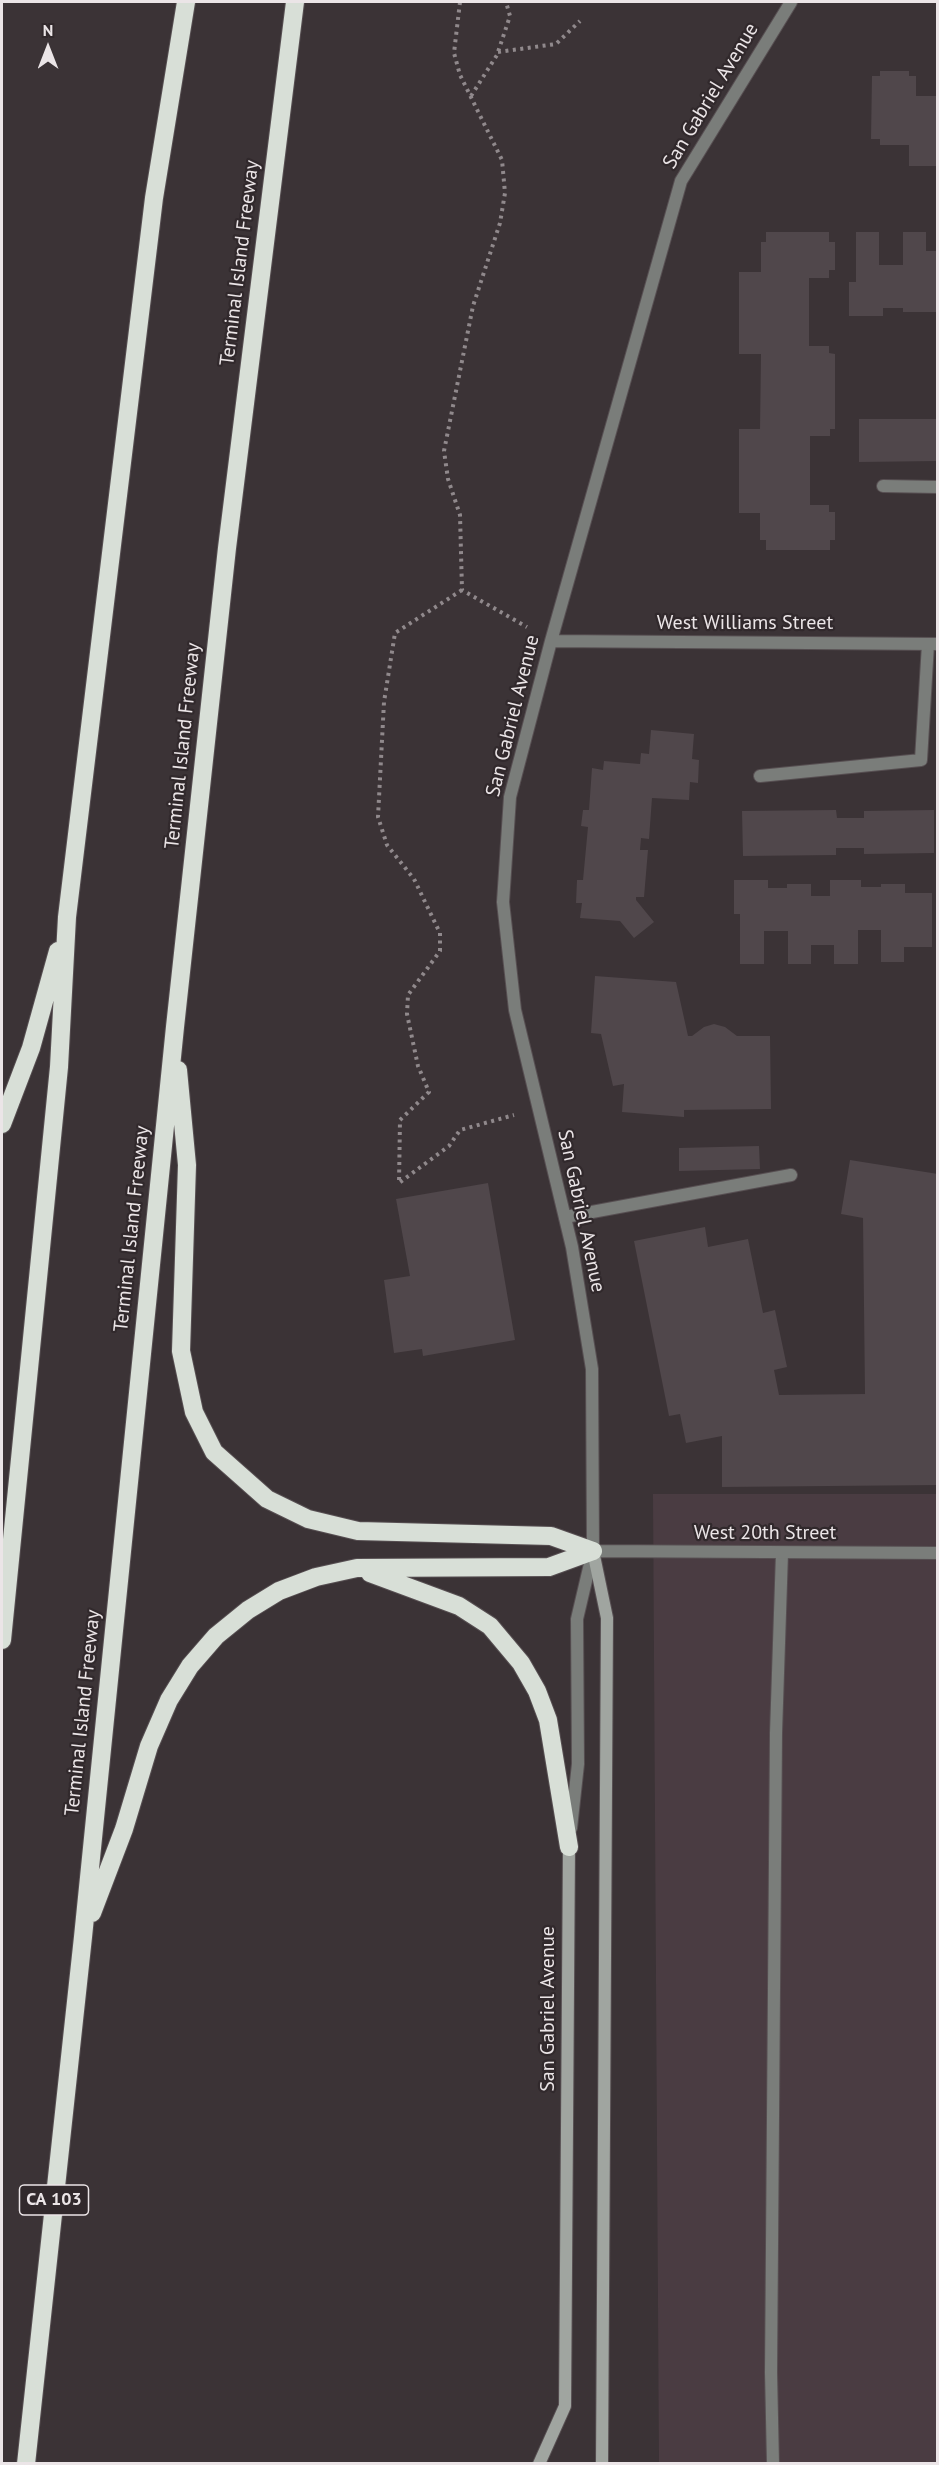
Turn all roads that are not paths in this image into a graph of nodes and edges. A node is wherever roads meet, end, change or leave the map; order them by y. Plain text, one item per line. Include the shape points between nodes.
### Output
1 (186, 2) edge
2 (295, 2) edge
3 (792, 2) edge
4 (883, 486) dead end
5 (938, 487) edge
6 (551, 641) junction
7 (933, 644) edge
8 (760, 776) dead end
9 (67, 917) junction
10 (175, 1027) junction
11 (2, 1124) edge
12 (791, 1175) dead end
13 (565, 1217) junction
14 (592, 1551) junction
15 (782, 1553) junction
16 (938, 1553) edge
17 (357, 1568) junction
18 (2, 1640) edge
19 (569, 1847) junction
20 (83, 1937) junction
21 (26, 2463) edge
22 (539, 2463) edge
23 (602, 2463) edge
24 (773, 2463) edge

1 - 9 highway via 154,198
2 - 10 highway, Terminal Island Freeway via 227,548
3 - 6 street, San Gabriel Avenue via 681,181
4 - 5 street
6 - 7 street, West Williams Street
6 - 13 street, San Gabriel Avenue via 510,796 503,902 515,1010
7 - 8 street via 921,760
9 - 11 highway via 31,1047
9 - 18 highway via 59,1067
10 - 14 highway via 187,1166 181,1351 194,1412 214,1452 267,1499 308,1519 358,1531 551,1536
10 - 20 highway, Terminal Island Freeway
12 - 13 street
13 - 14 street, San Gabriel Avenue via 592,1369
14 - 15 street, West 20th Street
14 - 17 highway via 549,1567
14 - 19 street, San Gabriel Avenue via 577,1619 578,1764
14 - 23 main road, San Gabriel Avenue via 607,1618
15 - 16 street, West 20th Street
15 - 24 street via 776,1745
17 - 19 highway via 459,1606 490,1626 521,1663 548,1720
17 - 20 highway via 316,1577 271,1596 216,1636 190,1666 169,1700 149,1746 124,1828
19 - 22 main road, San Gabriel Avenue via 565,2406
20 - 21 highway, Terminal Island Freeway / CA 103

